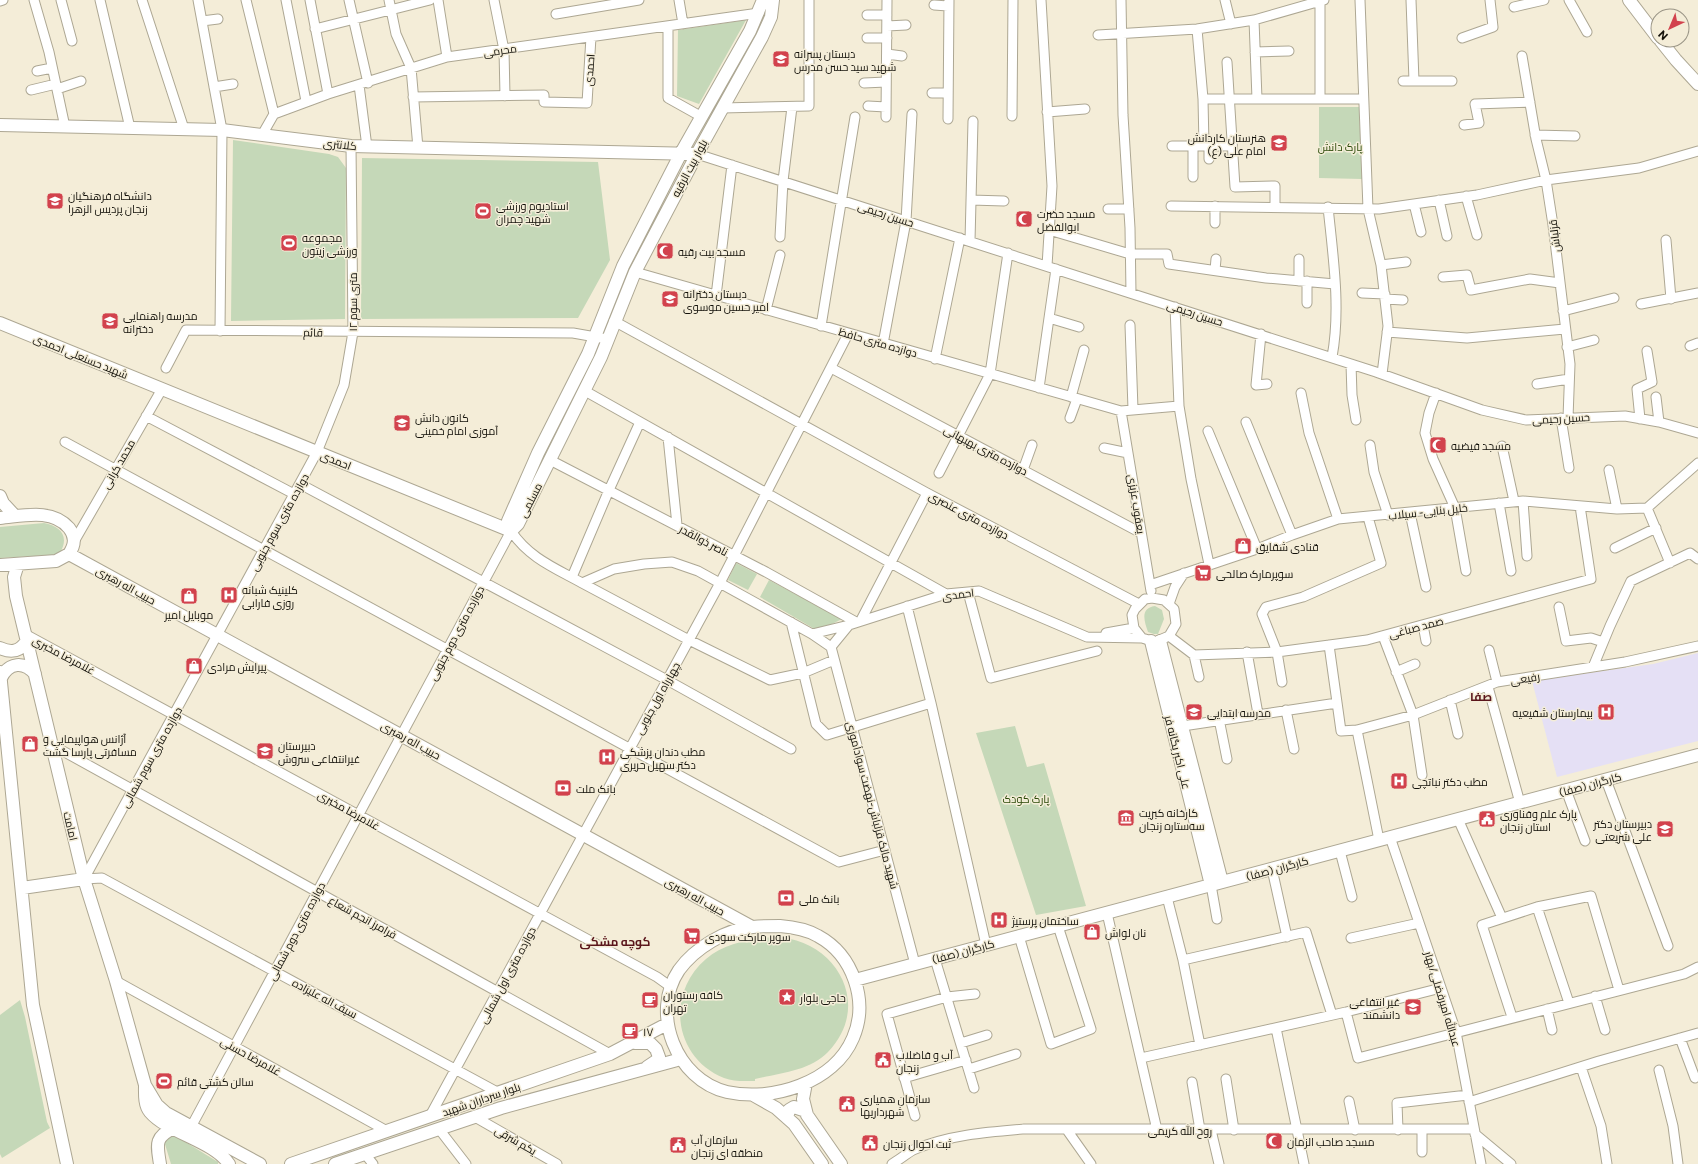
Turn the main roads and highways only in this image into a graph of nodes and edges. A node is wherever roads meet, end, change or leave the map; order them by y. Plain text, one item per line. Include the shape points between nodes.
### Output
1 (763, 0) edge
2 (773, 0) edge
3 (1629, 0) edge
4 (1650, 28) edge
5 (1666, 48) edge
6 (1698, 84) edge
7 (0, 125) edge
8 (681, 153) junction
9 (697, 154) junction
10 (0, 323) edge
11 (594, 337) joint
12 (607, 339) joint
13 (162, 389) joint
14 (0, 496) edge
15 (15, 516) junction
16 (0, 518) edge
17 (511, 531) junction
18 (69, 554) junction
19 (18, 564) junction
20 (0, 566) edge
21 (26, 638) junction
22 (1156, 639) road end
23 (0, 648) edge
24 (35, 674) junction
25 (0, 675) edge
26 (1698, 755) edge
27 (84, 879) junction
28 (1216, 884) junction
29 (22, 888) junction
30 (752, 927) junction
31 (855, 980) junction
32 (667, 1024) junction
33 (631, 1043) junction
34 (681, 1059) junction
35 (643, 1069) junction
36 (806, 1083) junction
37 (145, 1085) junction
38 (753, 1095) junction
39 (806, 1111) junction
40 (787, 1118) junction
41 (174, 1128) junction
42 (188, 1131) junction
43 (67, 1164) edge
44 (160, 1164) edge
45 (228, 1164) edge
46 (260, 1164) edge
47 (291, 1164) edge
48 (336, 1164) edge
49 (822, 1164) edge
50 (841, 1164) edge

1 - 8 main road, بلوار بیت الرقیه via 759,13
2 - 9 main road, بلوار بیت الرقیه via 771,17 765,30
3 - 4 main road
5 - 6 main road
7 - 8 main road, کلانتری via 222,130 351,146
8 - 9 main road, کلانتری
8 - 11 main road, بلوار بیت الرقیه via 623,266
9 - 12 main road, بلوار بیت الرقیه via 635,272
10 - 13 main road, شهید حسنعلی احمدی
11 - 17 main road, مسلمی via 508,521
12 - 17 main road, مسلمی via 585,391 518,524
13 - 17 main road, احمدی
14 - 15 main road
15 - 16 main road
15 - 18 main road via 40,514 55,517 72,531 75,540
18 - 19 main road via 56,561
18 - 30 main road, حبیب اله رهبری
19 - 20 main road
19 - 21 main road, امامت via 14,586
21 - 23 main road via 22,648 15,651
21 - 24 main road, امامت
22 - 28 main road, علی اکبر یگانه فر
24 - 25 main road via 31,668 17,664 10,666
24 - 27 main road, امامت
25 - 29 main road
26 - 28 main road, کارگران (صفا)
27 - 29 main road
27 - 37 main road, امامت
28 - 31 main road, کارگران (صفا)
29 - 43 main road via 33,1005
30 - 31 main road via 787,926 800,928 818,936 834,947 846,962
30 - 32 main road via 724,935 700,950 680,970 671,987 667,1005
31 - 36 main road via 859,999 858,1019 853,1038 830,1068
32 - 33 main road, بلوار سرداران شهید
32 - 34 main road via 672,1042
33 - 35 main road via 650,1043 656,1049 659,1057
33 - 47 main road, بلوار سرداران شهید via 610,1054
34 - 35 main road, بلوار سرداران شهید
34 - 38 main road via 693,1073 708,1084 726,1092
35 - 48 main road, بلوار سرداران شهید via 475,1117
36 - 38 main road via 780,1092
36 - 39 main road via 803,1099
37 - 41 main road via 149,1111
37 - 42 main road via 157,1105
38 - 40 main road via 776,1108
39 - 40 main road via 794,1107 789,1110
39 - 50 main road
40 - 49 main road
41 - 42 main road
41 - 44 main road via 162,1133 158,1140
42 - 45 main road via 221,1155
42 - 46 main road

